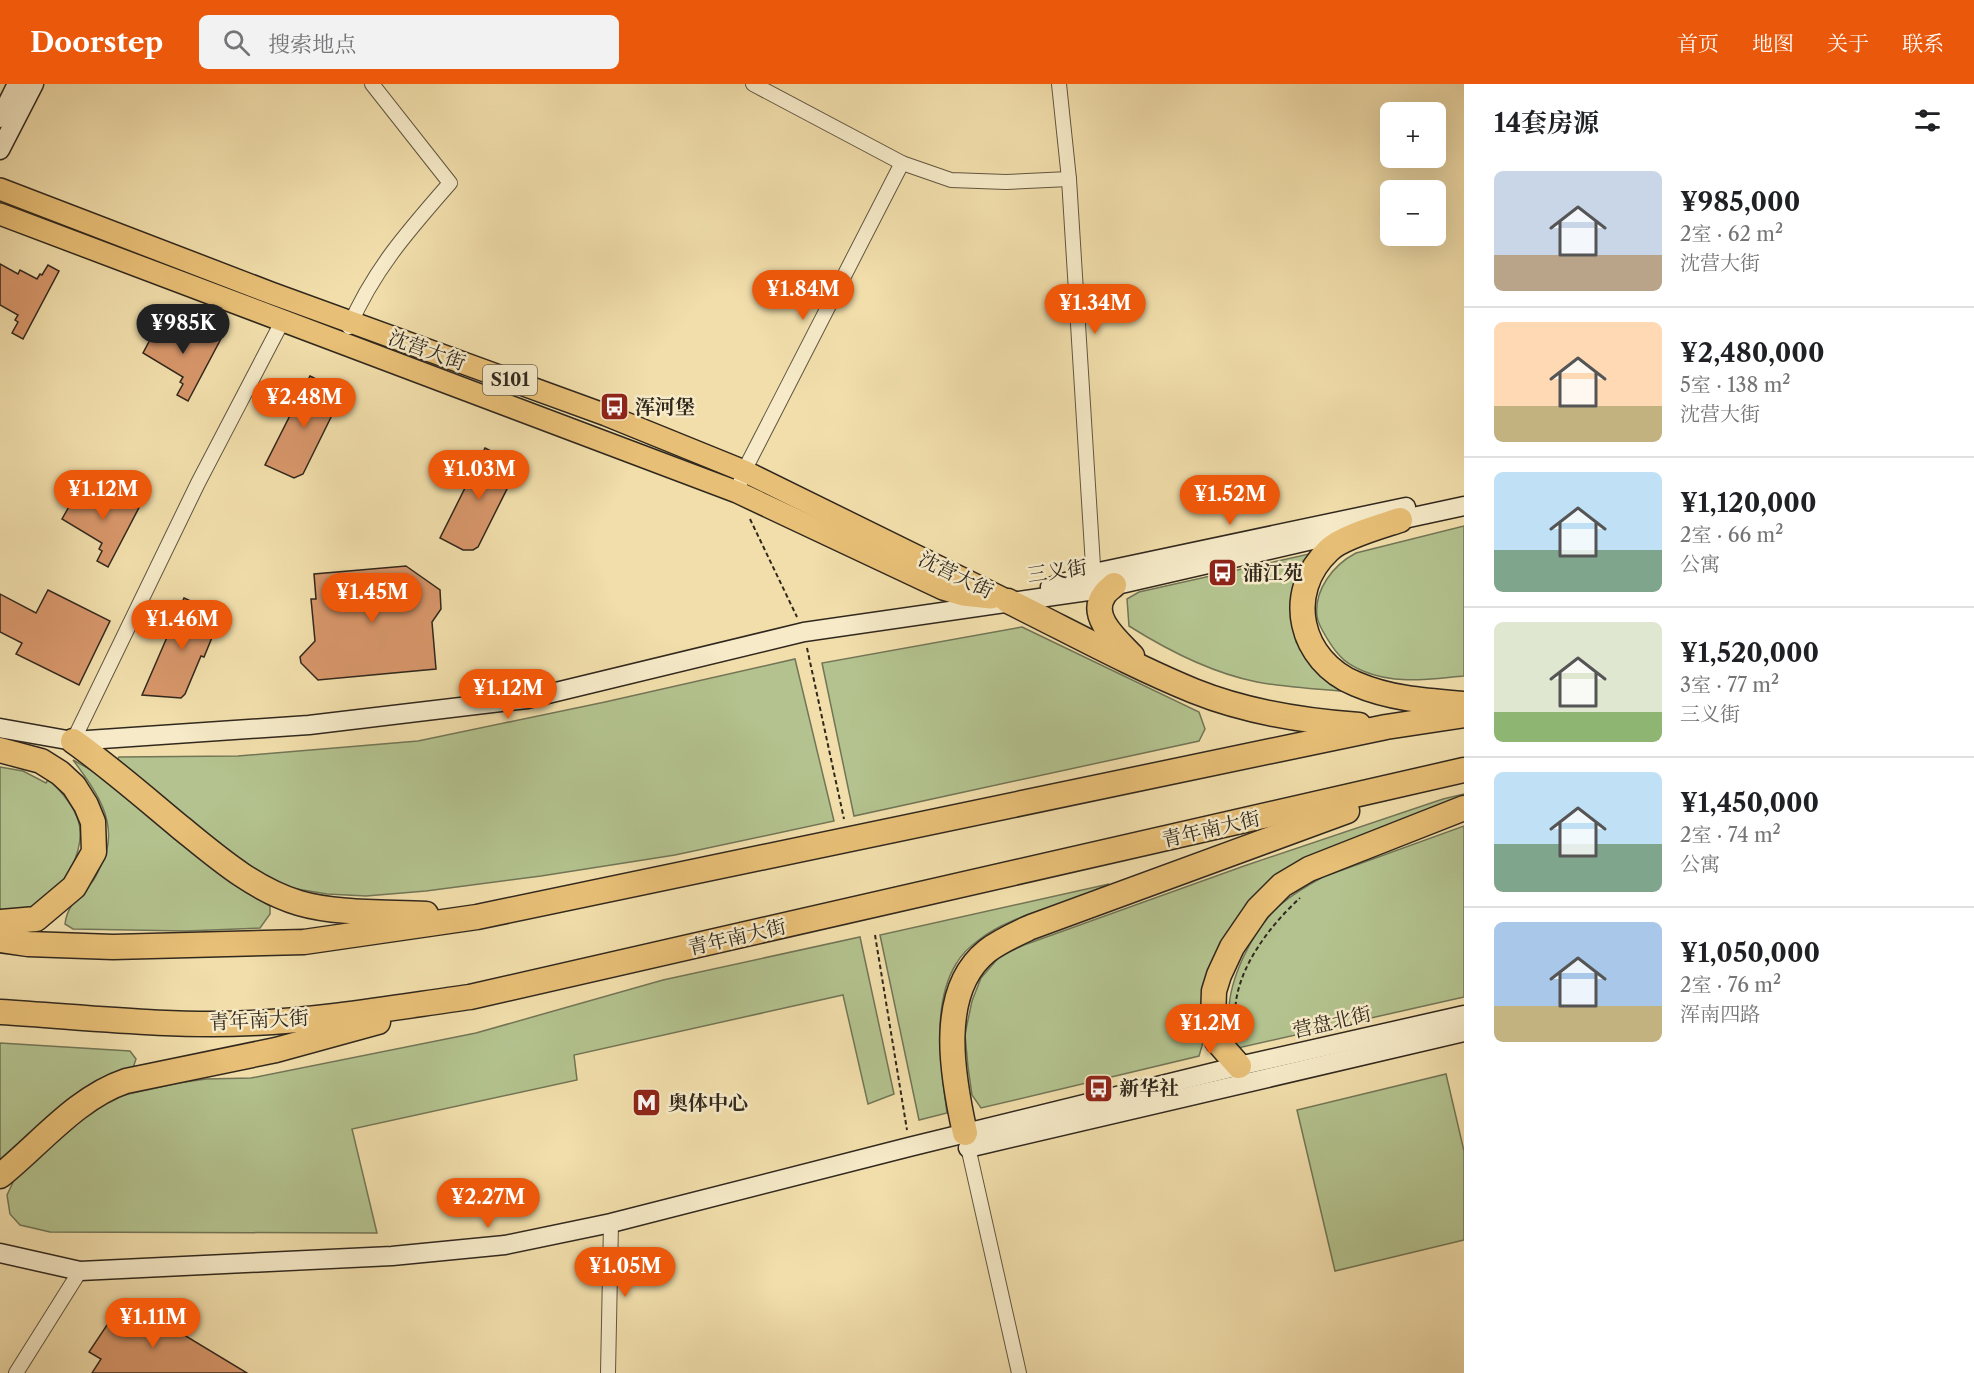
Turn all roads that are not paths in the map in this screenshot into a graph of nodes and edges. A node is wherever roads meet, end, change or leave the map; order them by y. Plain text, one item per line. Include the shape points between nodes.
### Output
1 (17, 84) edge
2 (34, 84) edge
3 (372, 84) edge
4 (753, 84) edge
5 (1059, 84) edge
6 (0, 118) edge
7 (0, 150) edge
8 (902, 164) junction
9 (1069, 179) junction
10 (0, 189) edge
11 (0, 214) edge
12 (283, 320) junction
13 (351, 322) junction
14 (342, 343) junction
15 (744, 471) junction
16 (737, 492) junction
17 (1464, 495) edge
18 (1464, 506) edge
19 (1400, 520) junction
20 (1101, 582) junction
21 (1008, 601) junction
22 (1142, 667) junction
23 (1464, 704) edge
24 (1464, 715) edge
25 (1386, 727) junction
26 (0, 728) edge
27 (73, 741) junction
28 (0, 750) edge
29 (1464, 770) edge
30 (1440, 777) junction
31 (1464, 808) edge
32 (477, 917) junction
33 (0, 922) edge
34 (0, 940) edge
35 (470, 997) junction
36 (0, 1012) edge
37 (1464, 1015) edge
38 (1464, 1032) edge
39 (1239, 1066) junction
40 (967, 1141) junction
41 (0, 1176) edge
42 (611, 1223) junction
43 (0, 1253) edge
44 (80, 1271) junction
45 (16, 1373) edge
46 (608, 1373) edge
47 (1019, 1373) edge

1 - 6 street
2 - 7 street
3 - 13 street via 450,183 404,235 371,282
4 - 8 street
5 - 9 street
8 - 9 street via 951,180
8 - 15 street
9 - 20 street
10 - 13 main road, 沈营大街 / S101
11 - 12 main road, 沈营大街 / S101
12 - 14 main road, 沈营大街 / S101
12 - 27 street via 198,483
13 - 14 street
13 - 15 main road, 沈营大街 / S101 via 606,415
14 - 16 main road, 沈营大街 / S101
15 - 16 street
15 - 21 main road, 沈营大街 / S101
16 - 21 main road, 沈营大街 / S101 via 943,589
17 - 20 street, 三义街
18 - 19 street, 三义街
19 - 20 street, 三义街
19 - 23 highway via 1343,541 1322,556 1306,582 1303,624 1324,662 1356,684 1412,700
20 - 21 street, 三义街
20 - 22 highway via 1100,605 1106,628
21 - 22 highway
21 - 27 street, 三义街 via 804,632 527,699 309,725
22 - 25 highway via 1239,706 1307,720
24 - 25 highway
25 - 32 highway
26 - 27 street, 三义街
27 - 32 highway via 240,873 270,892 327,908
28 - 33 highway via 41,760 74,786 93,822 94,852 74,888 36,919
29 - 30 highway, 青年南大街
30 - 35 highway, 青年南大街
30 - 40 highway via 1031,927 987,951 965,981 954,1017 952,1062
31 - 39 highway via 1309,869 1282,885 1258,909 1238,935 1214,991 1217,1041
32 - 34 highway via 304,942 113,947
35 - 36 highway, 青年南大街 via 251,1023 177,1023
35 - 41 highway via 276,1050 110,1086
37 - 39 street, 营盘北街
38 - 40 street, 营盘北街
39 - 40 street, 营盘北街
40 - 42 street via 909,1147
40 - 47 street
42 - 44 street via 505,1245 436,1253
42 - 46 street
43 - 44 street
44 - 45 street

